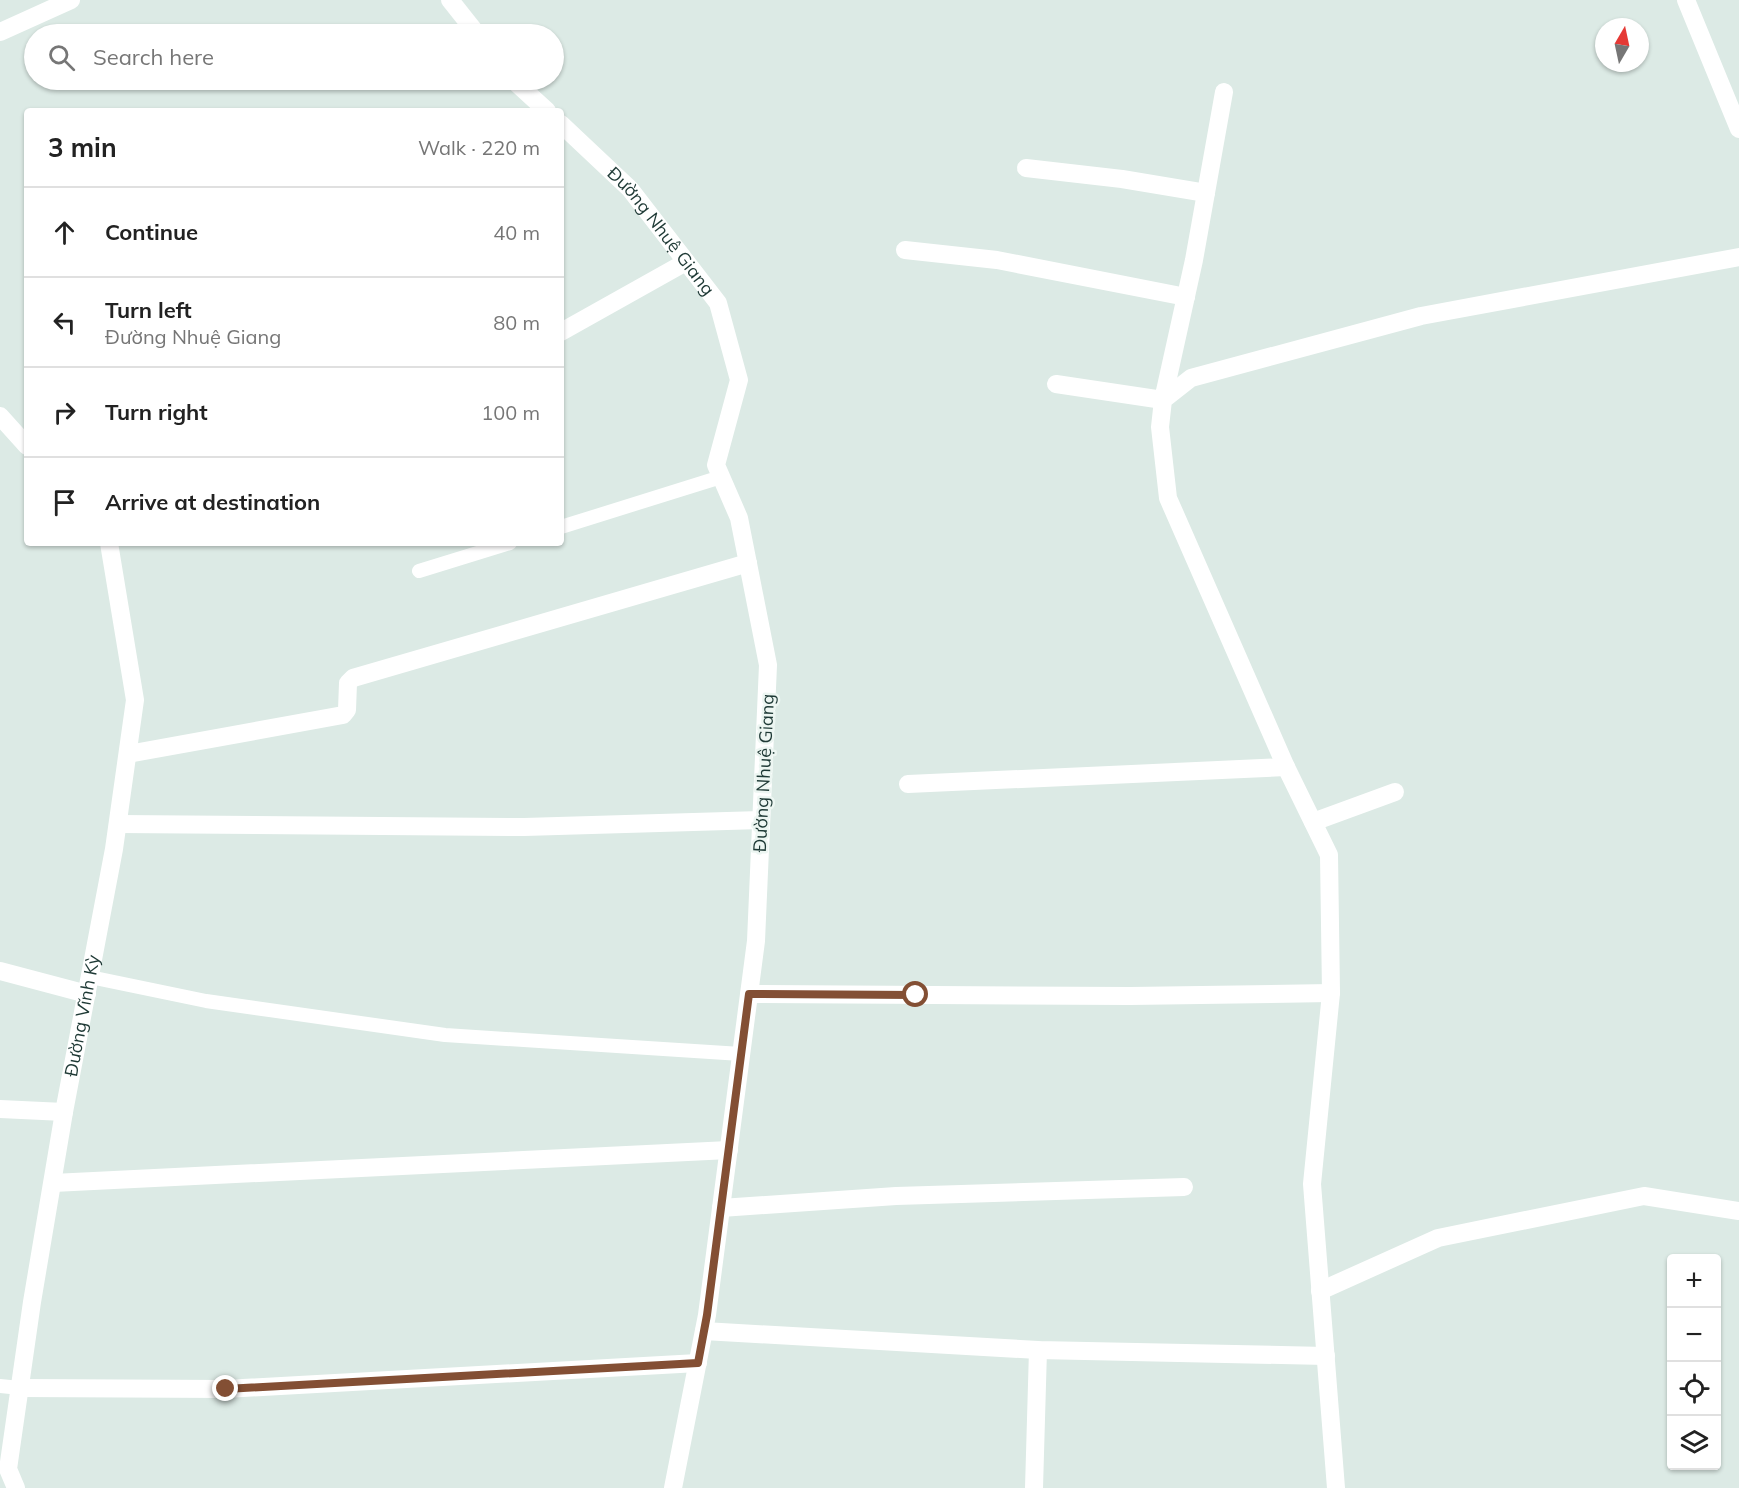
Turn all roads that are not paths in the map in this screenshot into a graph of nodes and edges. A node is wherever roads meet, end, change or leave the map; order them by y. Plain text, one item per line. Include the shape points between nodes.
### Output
1 (71, 0) edge
2 (450, 0) edge
3 (1686, 0) edge
4 (469, 24) edge
5 (0, 32) edge
6 (524, 90) edge
7 (1224, 92) dead end
8 (544, 108) edge
9 (564, 127) edge
10 (1739, 129) edge
11 (1026, 168) dead end
12 (1206, 193) junction
13 (905, 250) dead end
14 (1739, 257) edge
15 (686, 262) junction
16 (1186, 297) junction
17 (564, 330) edge
18 (1056, 384) dead end
19 (1163, 400) junction
20 (0, 416) edge
21 (24, 443) edge
22 (721, 477) junction
23 (564, 526) edge
24 (109, 546) edge
25 (501, 546) edge
26 (748, 563) junction
27 (419, 572) dead end
28 (128, 754) junction
29 (1286, 767) junction
30 (908, 783) dead end
31 (1395, 792) dead end
32 (761, 820) junction
33 (1312, 822) junction
34 (118, 824) junction
35 (0, 971) edge
36 (88, 986) junction
37 (1331, 993) junction
38 (749, 994) junction
39 (741, 1054) junction
40 (0, 1109) edge
41 (64, 1112) junction
42 (729, 1150) junction
43 (53, 1183) junction
44 (1184, 1187) dead end
45 (721, 1208) junction
46 (1739, 1211) edge
47 (1320, 1291) junction
48 (704, 1331) junction
49 (1038, 1350) junction
50 (1326, 1356) junction
51 (698, 1363) junction
52 (0, 1386) edge
53 (20, 1388) junction
54 (16, 1488) edge
55 (673, 1488) edge
56 (1034, 1488) edge
57 (1336, 1488) edge

1 - 5 street
2 - 4 street
3 - 10 street
6 - 8 street
7 - 12 street
9 - 15 street, Đường Nhuệ Giang via 630,189
11 - 12 street via 1122,178
12 - 16 street
13 - 16 street via 997,260
14 - 19 street via 1421,316 1191,378
15 - 17 street
15 - 22 street, Đường Nhuệ Giang via 718,303 739,380 716,465
16 - 19 street
18 - 19 street
19 - 29 street via 1160,427 1168,498
20 - 21 street
22 - 23 lane
22 - 26 street, Đường Nhuệ Giang via 739,518
24 - 28 street, Đường Vĩnh Kỳ via 135,700
25 - 27 lane
26 - 28 street via 353,678 348,683 347,710 343,715
26 - 32 street, Đường Nhuệ Giang via 768,664
28 - 34 street, Đường Vĩnh Kỳ
29 - 30 street
29 - 33 street
31 - 33 street
32 - 34 street via 524,827
32 - 38 street, Đường Nhuệ Giang via 756,941
33 - 37 street via 1329,855
34 - 36 street, Đường Vĩnh Kỳ
35 - 36 street
36 - 39 lane via 444,1035
36 - 41 street, Đường Vĩnh Kỳ
37 - 38 street
37 - 47 street via 1312,1184
38 - 39 street, Đường Nhuệ Giang
39 - 42 street, Đường Nhuệ Giang
40 - 41 street
41 - 43 street, Đường Vĩnh Kỳ
42 - 43 street
42 - 45 street, Đường Nhuệ Giang
43 - 53 street, Đường Vĩnh Kỳ
44 - 45 street via 896,1196
45 - 48 street, Đường Nhuệ Giang
46 - 47 street via 1644,1196 1438,1238
47 - 50 street
48 - 49 street
48 - 51 street, Đường Nhuệ Giang
49 - 50 street
49 - 56 street
50 - 57 street
51 - 53 street via 226,1389
51 - 55 street, Đường Nhuệ Giang
52 - 53 lane
53 - 54 street, Đường Vĩnh Kỳ via 8,1469

